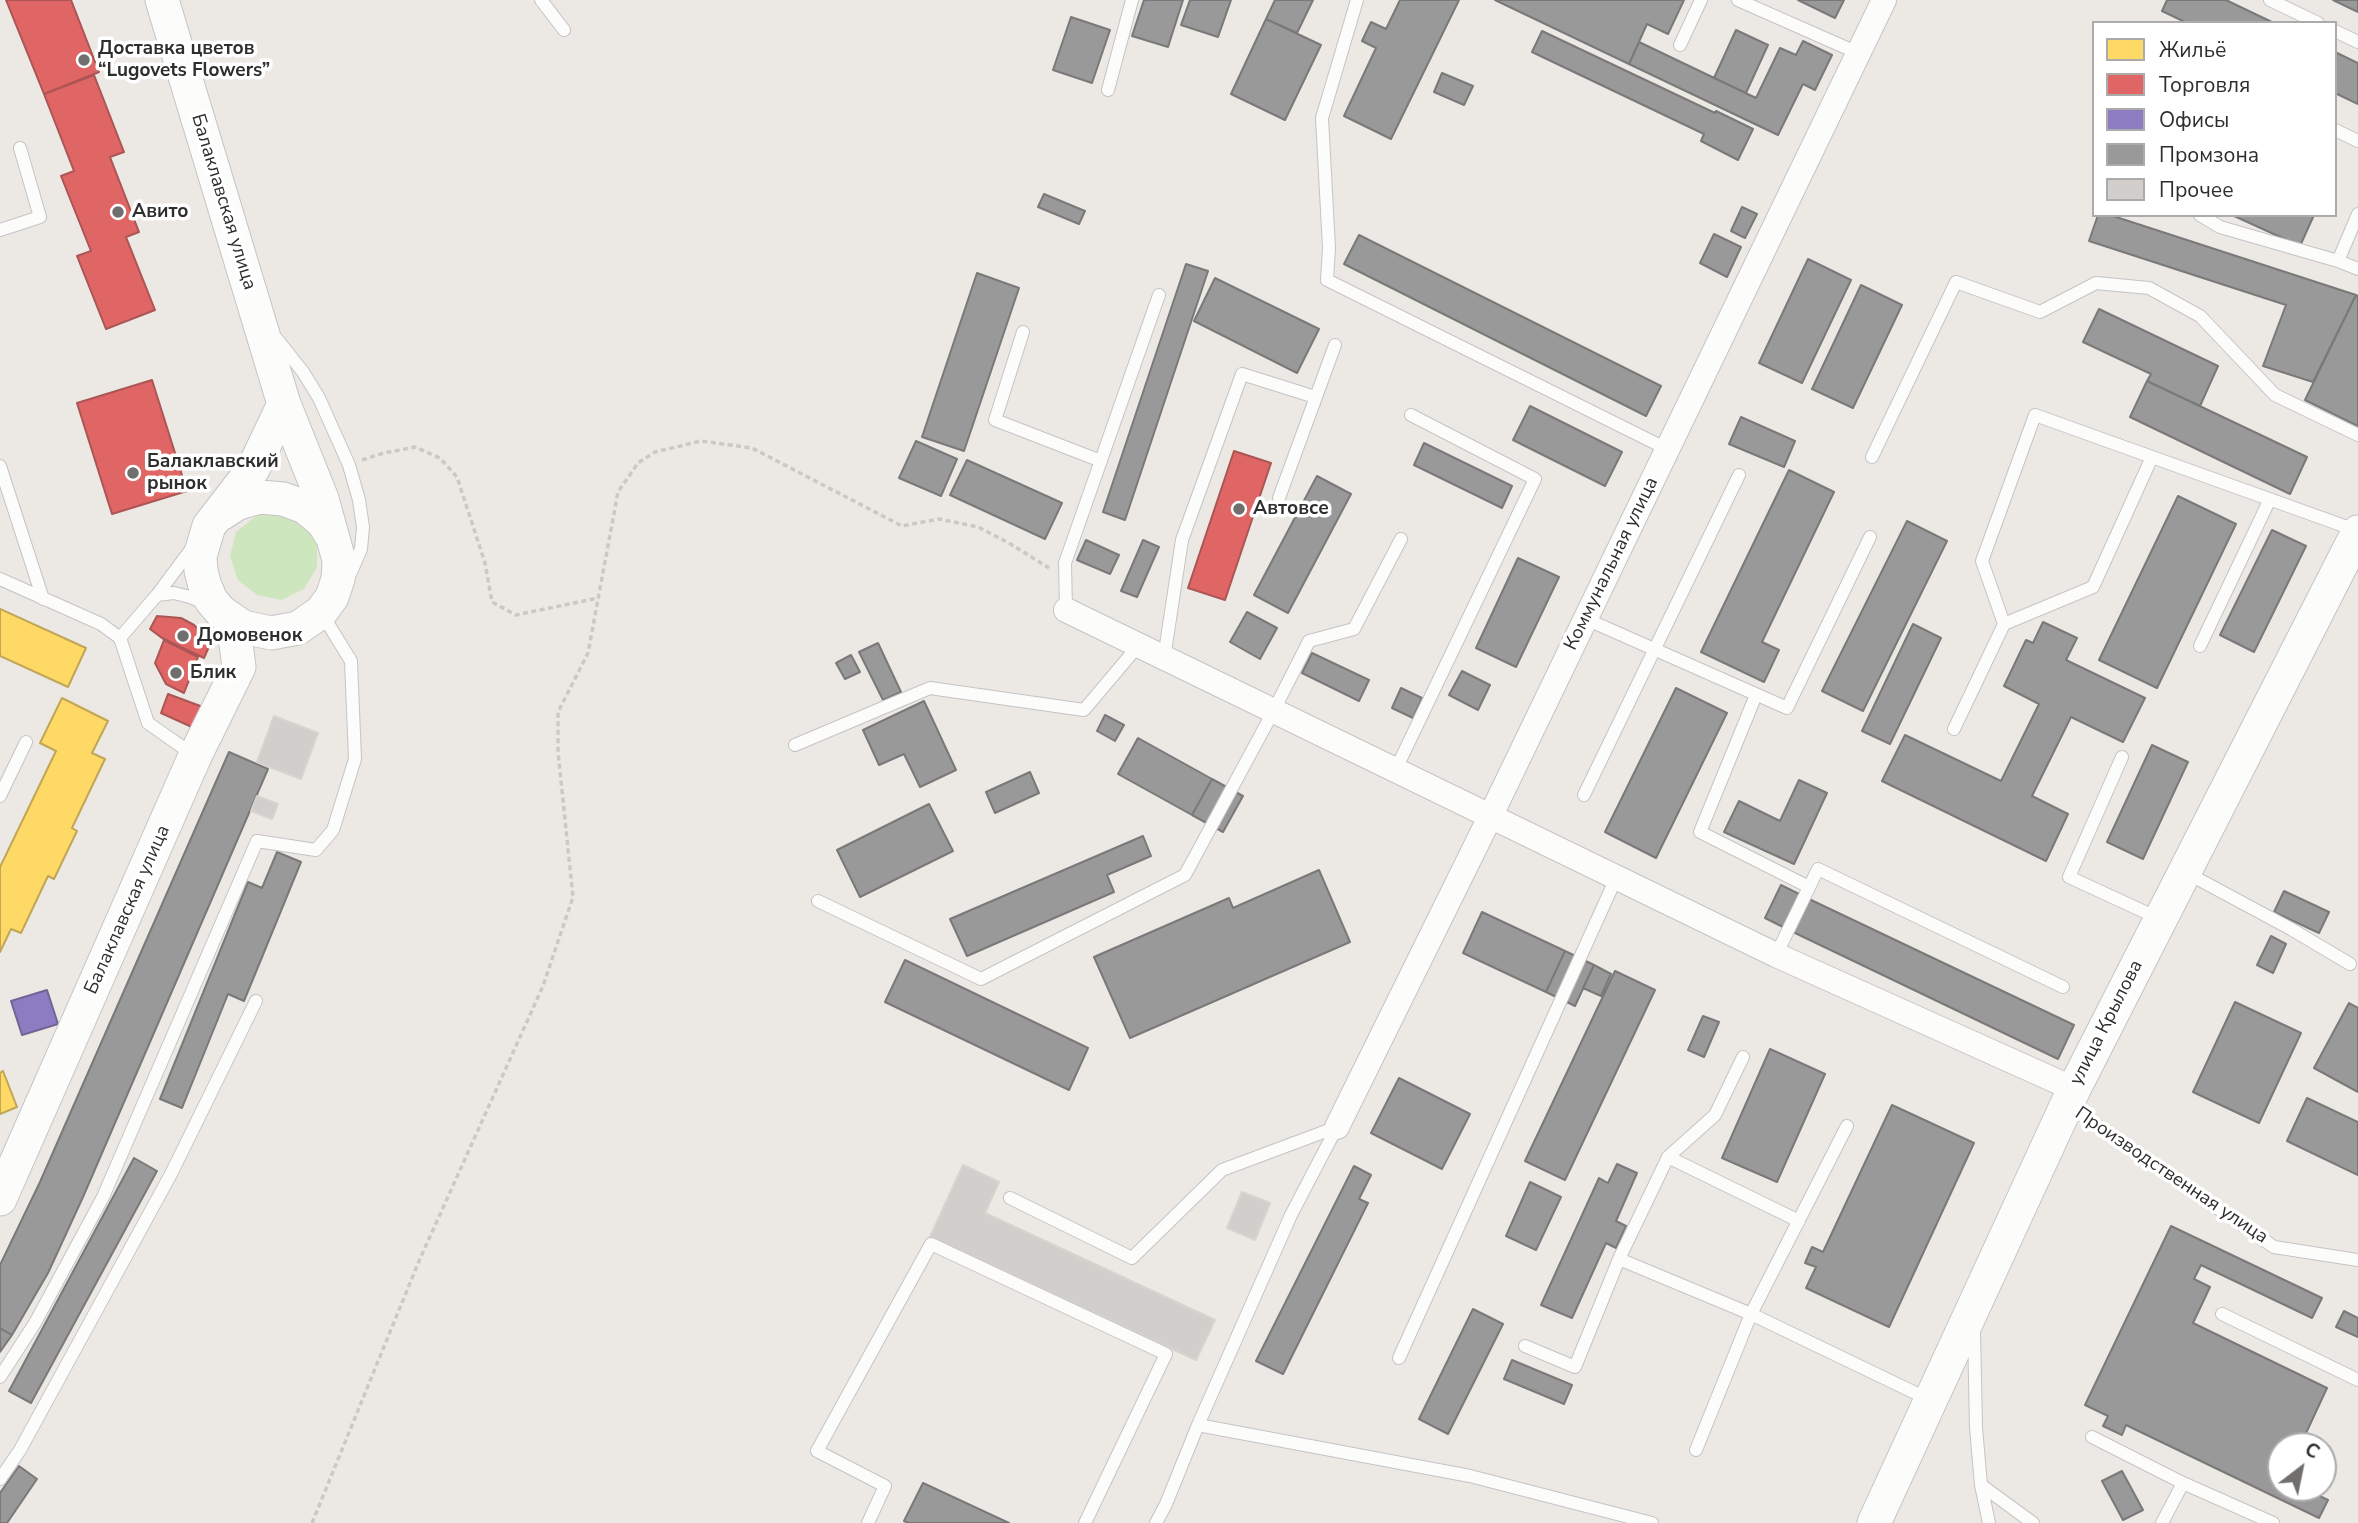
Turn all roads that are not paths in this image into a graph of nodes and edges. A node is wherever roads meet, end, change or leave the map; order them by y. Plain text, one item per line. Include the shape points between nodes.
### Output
1 (162, 0) edge
2 (541, 0) edge
3 (1132, 0) edge
4 (1357, 0) edge
5 (1701, 0) edge
6 (1738, 0) edge
7 (1884, 0) edge
8 (2270, 0) edge
9 (2314, 21) edge
10 (564, 30) dead end
11 (2337, 32) edge
12 (2358, 42) edge
13 (1680, 45) dead end
14 (1858, 53) junction
15 (1108, 90) dead end
16 (2337, 131) edge
17 (2358, 141) edge
18 (20, 148) dead end
19 (2358, 214) edge
20 (2203, 217) edge
21 (0, 230) edge
22 (2338, 261) junction
23 (2358, 269) edge
24 (1159, 295) dead end
25 (257, 312) junction
26 (1023, 332) dead end
27 (1335, 345) dead end
28 (1315, 397) junction
29 (284, 404) junction
30 (1411, 415) dead end
31 (2358, 435) edge
32 (1668, 449) junction
33 (1872, 457) dead end
34 (2152, 457) junction
35 (1101, 461) junction
36 (0, 466) edge
37 (1739, 475) dead end
38 (1279, 498) dead end
39 (2270, 499) junction
40 (214, 521) junction
41 (2358, 531) edge
42 (1870, 537) dead end
43 (1401, 539) dead end
44 (335, 542) junction
45 (0, 579) edge
46 (157, 595) junction
47 (43, 599) junction
48 (326, 605) junction
49 (1066, 610) joint
50 (225, 615) junction
51 (1586, 619) junction
52 (2004, 624) junction
53 (271, 633) junction
54 (120, 638) junction
55 (1138, 646) junction
56 (2200, 646) dead end
57 (1655, 650) junction
58 (1164, 658) junction
59 (239, 667) junction
60 (1756, 695) junction
61 (1273, 712) junction
62 (1954, 729) dead end
63 (26, 743) dead end
64 (795, 745) dead end
65 (195, 756) junction
66 (2122, 757) dead end
67 (1396, 769) junction
68 (0, 796) edge
69 (1584, 796) dead end
70 (1491, 815) junction
71 (2184, 872) junction
72 (1617, 876) junction
73 (1809, 887) junction
74 (818, 901) dead end
75 (2160, 919) junction
76 (1776, 955) junction
77 (2350, 964) dead end
78 (2063, 987) dead end
79 (256, 1001) dead end
80 (1743, 1057) dead end
81 (2070, 1097) junction
82 (1337, 1126) junction
83 (1847, 1126) dead end
84 (1668, 1157) junction
85 (1, 1193) edge
86 (1010, 1198) dead end
87 (1799, 1221) junction
88 (1619, 1259) junction
89 (2358, 1260) edge
90 (1974, 1306) junction
91 (1751, 1314) junction
92 (2222, 1314) dead end
93 (1525, 1346) dead end
94 (1399, 1358) dead end
95 (0, 1377) edge
96 (2358, 1380) edge
97 (1930, 1401) junction
98 (1198, 1425) junction
99 (2092, 1437) dead end
100 (1696, 1451) dead end
101 (0, 1479) edge
102 (2183, 1483) junction
103 (1982, 1485) junction
104 (868, 1523) edge
105 (1085, 1523) edge
106 (1156, 1523) edge
107 (1652, 1523) edge
108 (1874, 1523) edge
109 (1989, 1523) edge
110 (2033, 1523) edge
111 (2162, 1523) edge
112 (2273, 1523) edge

1 - 25 main road, Балаклавская улица
2 - 10 lane
3 - 15 lane
4 - 32 lane via 1322,118 1327,280
5 - 13 lane
6 - 14 lane
7 - 14 street, Коммунальная улица
8 - 9 lane
11 - 12 lane
14 - 32 street, Коммунальная улица
16 - 17 lane
18 - 21 lane via 40,217
19 - 22 lane
20 - 22 lane via 2220,227
22 - 23 lane
24 - 35 lane
25 - 29 main road, Балаклавская улица
25 - 48 lane via 319,398 359,500 361,549 345,586
26 - 35 lane via 995,420
27 - 28 lane
28 - 38 lane
28 - 58 lane via 1242,374 1182,540
29 - 40 main road via 254,469
29 - 44 main road, Балаклавская улица
30 - 67 lane via 1535,479
31 - 33 lane via 2275,395 2200,316 2149,288 2096,283 2040,312 1956,282
32 - 51 street, Коммунальная улица
34 - 39 lane
34 - 52 lane via 2093,587
34 - 52 lane via 2035,415 1982,561
35 - 49 lane via 1065,564
36 - 47 lane
37 - 57 lane
39 - 41 lane
39 - 56 lane
40 - 44 main road via 238,503 260,497 283,499 305,507 323,522
40 - 46 lane
40 - 50 main road via 202,548 201,571 211,600
41 - 71 main road, улица Крылова
42 - 60 lane via 1787,708
43 - 61 lane via 1354,629 1308,641
44 - 48 main road, Балаклавская улица via 338,579
45 - 47 lane
46 - 50 lane via 190,597
46 - 54 lane
47 - 54 lane via 101,624
48 - 53 main road via 298,628
48 - 95 lane via 351,661 355,760 333,830 316,850 257,841 103,1197 36,1323
49 - 55 street
50 - 53 main road via 250,630
50 - 59 main road
51 - 57 lane
51 - 70 street, Коммунальная улица
52 - 62 lane
53 - 59 main road, Балаклавская улица
54 - 65 lane via 148,723
55 - 58 street
55 - 64 lane via 1084,710 930,688
57 - 60 lane
57 - 69 lane
58 - 61 street
59 - 65 main road, Балаклавская улица
60 - 73 lane via 1700,832
61 - 67 street
61 - 74 lane via 1185,875 981,979
63 - 68 lane
65 - 85 main road, Балаклавская улица
66 - 75 lane via 2069,877
67 - 70 street
70 - 72 street
70 - 82 street, Коммунальная улица
71 - 75 main road, улица Крылова
71 - 77 lane
72 - 76 street
72 - 94 lane
73 - 76 lane
73 - 78 lane via 1818,869
75 - 81 main road, улица Крылова
76 - 81 street
79 - 101 lane via 172,1174
80 - 84 lane via 1715,1115
81 - 89 lane, Производственная улица via 2274,1247
81 - 90 main road, улица Крылова
82 - 86 lane via 1219,1172 1132,1258
82 - 98 lane via 1291,1215
83 - 87 lane
84 - 87 lane
84 - 88 lane
87 - 91 lane
88 - 91 lane
88 - 93 lane via 1575,1367
90 - 97 main road, улица Крылова
90 - 103 lane
91 - 97 lane
91 - 100 lane
92 - 96 lane
97 - 108 main road, улица Крылова
98 - 106 lane
98 - 107 lane via 1470,1476
99 - 102 lane
102 - 111 lane
102 - 112 lane
103 - 109 lane
103 - 110 lane
104 - 105 lane via 885,1486 817,1451 931,1244 1166,1354

